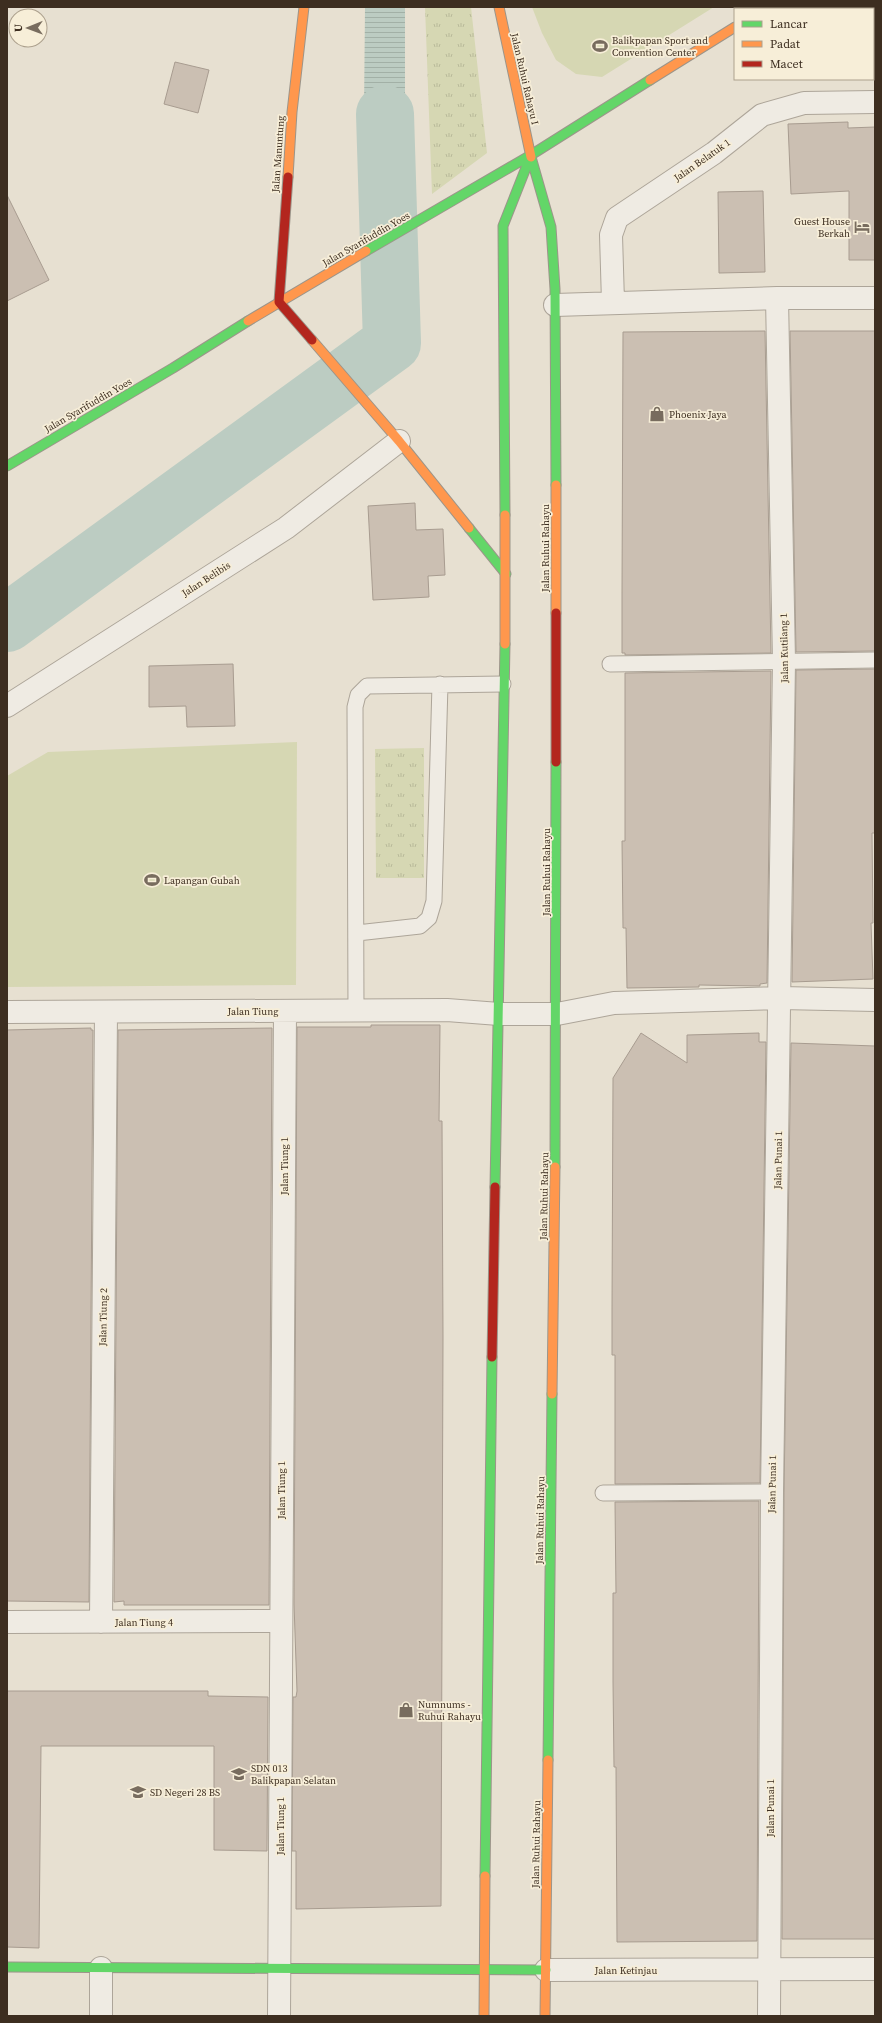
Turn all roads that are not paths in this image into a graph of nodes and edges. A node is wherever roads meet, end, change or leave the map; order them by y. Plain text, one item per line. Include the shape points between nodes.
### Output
1 (304, 7) edge
2 (499, 7) edge
3 (734, 28) edge
4 (875, 102) edge
5 (531, 155) junction
6 (778, 298) junction
7 (875, 298) edge
8 (279, 302) junction
9 (613, 302) junction
10 (555, 305) junction
11 (398, 441) junction
12 (7, 466) edge
13 (506, 574) junction
14 (875, 660) edge
15 (784, 662) junction
16 (610, 664) dead end
17 (440, 684) junction
18 (503, 684) junction
19 (7, 706) edge
20 (357, 933) junction
21 (781, 998) junction
22 (875, 1000) edge
23 (285, 1011) junction
24 (356, 1011) junction
25 (7, 1012) edge
26 (106, 1012) junction
27 (499, 1014) junction
28 (557, 1014) junction
29 (772, 1492) junction
30 (602, 1493) dead end
31 (280, 1621) junction
32 (7, 1622) edge
33 (101, 1622) junction
34 (7, 1967) edge
35 (101, 1968) junction
36 (280, 1968) junction
37 (875, 1969) edge
38 (483, 1970) junction
39 (546, 1970) junction
40 (770, 1970) junction
41 (101, 2016) edge
42 (279, 2016) edge
43 (484, 2016) edge
44 (545, 2016) edge
45 (769, 2016) edge

1 - 8 main road, Jalan Manuntung via 292,112
2 - 5 main road, Jalan Ruhui Rahayu I
3 - 5 main road, Jalan Syarifuddin Yoes
4 - 9 street, Jalan Belatuk 1 via 804,103 762,116 714,153 617,218 611,235
5 - 8 main road, Jalan Syarifuddin Yoes
5 - 10 main road, Jalan Ruhui Rahayu via 551,228
5 - 13 main road via 504,226
6 - 7 street
6 - 9 street
6 - 15 street, Jalan Kutilang 1
8 - 11 main road
8 - 12 main road, Jalan Syarifuddin Yoes via 174,368
9 - 10 street
10 - 28 main road, Jalan Ruhui Rahayu
11 - 13 main road
11 - 19 street, Jalan Belibis via 286,528
13 - 18 main road
14 - 15 lane
15 - 16 lane
15 - 21 street, Jalan Kutilang 1
17 - 18 lane
17 - 20 lane via 434,901 430,918 420,926
17 - 20 lane via 367,686 358,695 355,707
18 - 27 main road
20 - 24 lane
21 - 22 street, Jalan Tiung
21 - 28 street, Jalan Tiung via 614,1003
21 - 29 street, Jalan Punai 1
23 - 24 street, Jalan Tiung
23 - 26 street, Jalan Tiung
23 - 31 street, Jalan Tiung 1
24 - 27 street, Jalan Tiung via 447,1010
25 - 26 street, Jalan Tiung
26 - 33 street, Jalan Tiung 2
27 - 28 street, Jalan Tiung
27 - 38 main road
28 - 39 main road, Jalan Ruhui Rahayu
29 - 30 lane
29 - 40 street, Jalan Punai 1
31 - 33 street, Jalan Tiung 4
31 - 36 street, Jalan Tiung 1
32 - 33 street, Jalan Tiung 4
34 - 35 main road, Jalan Ketinjau
35 - 36 main road, Jalan Ketinjau
35 - 41 street
36 - 38 main road, Jalan Ketinjau
36 - 42 street, Jalan Tiung 1
37 - 40 street, Jalan Ketinjau
38 - 39 main road, Jalan Ketinjau
38 - 43 main road
39 - 40 street, Jalan Ketinjau
39 - 44 main road, Jalan Ruhui Rahayu
40 - 45 street

